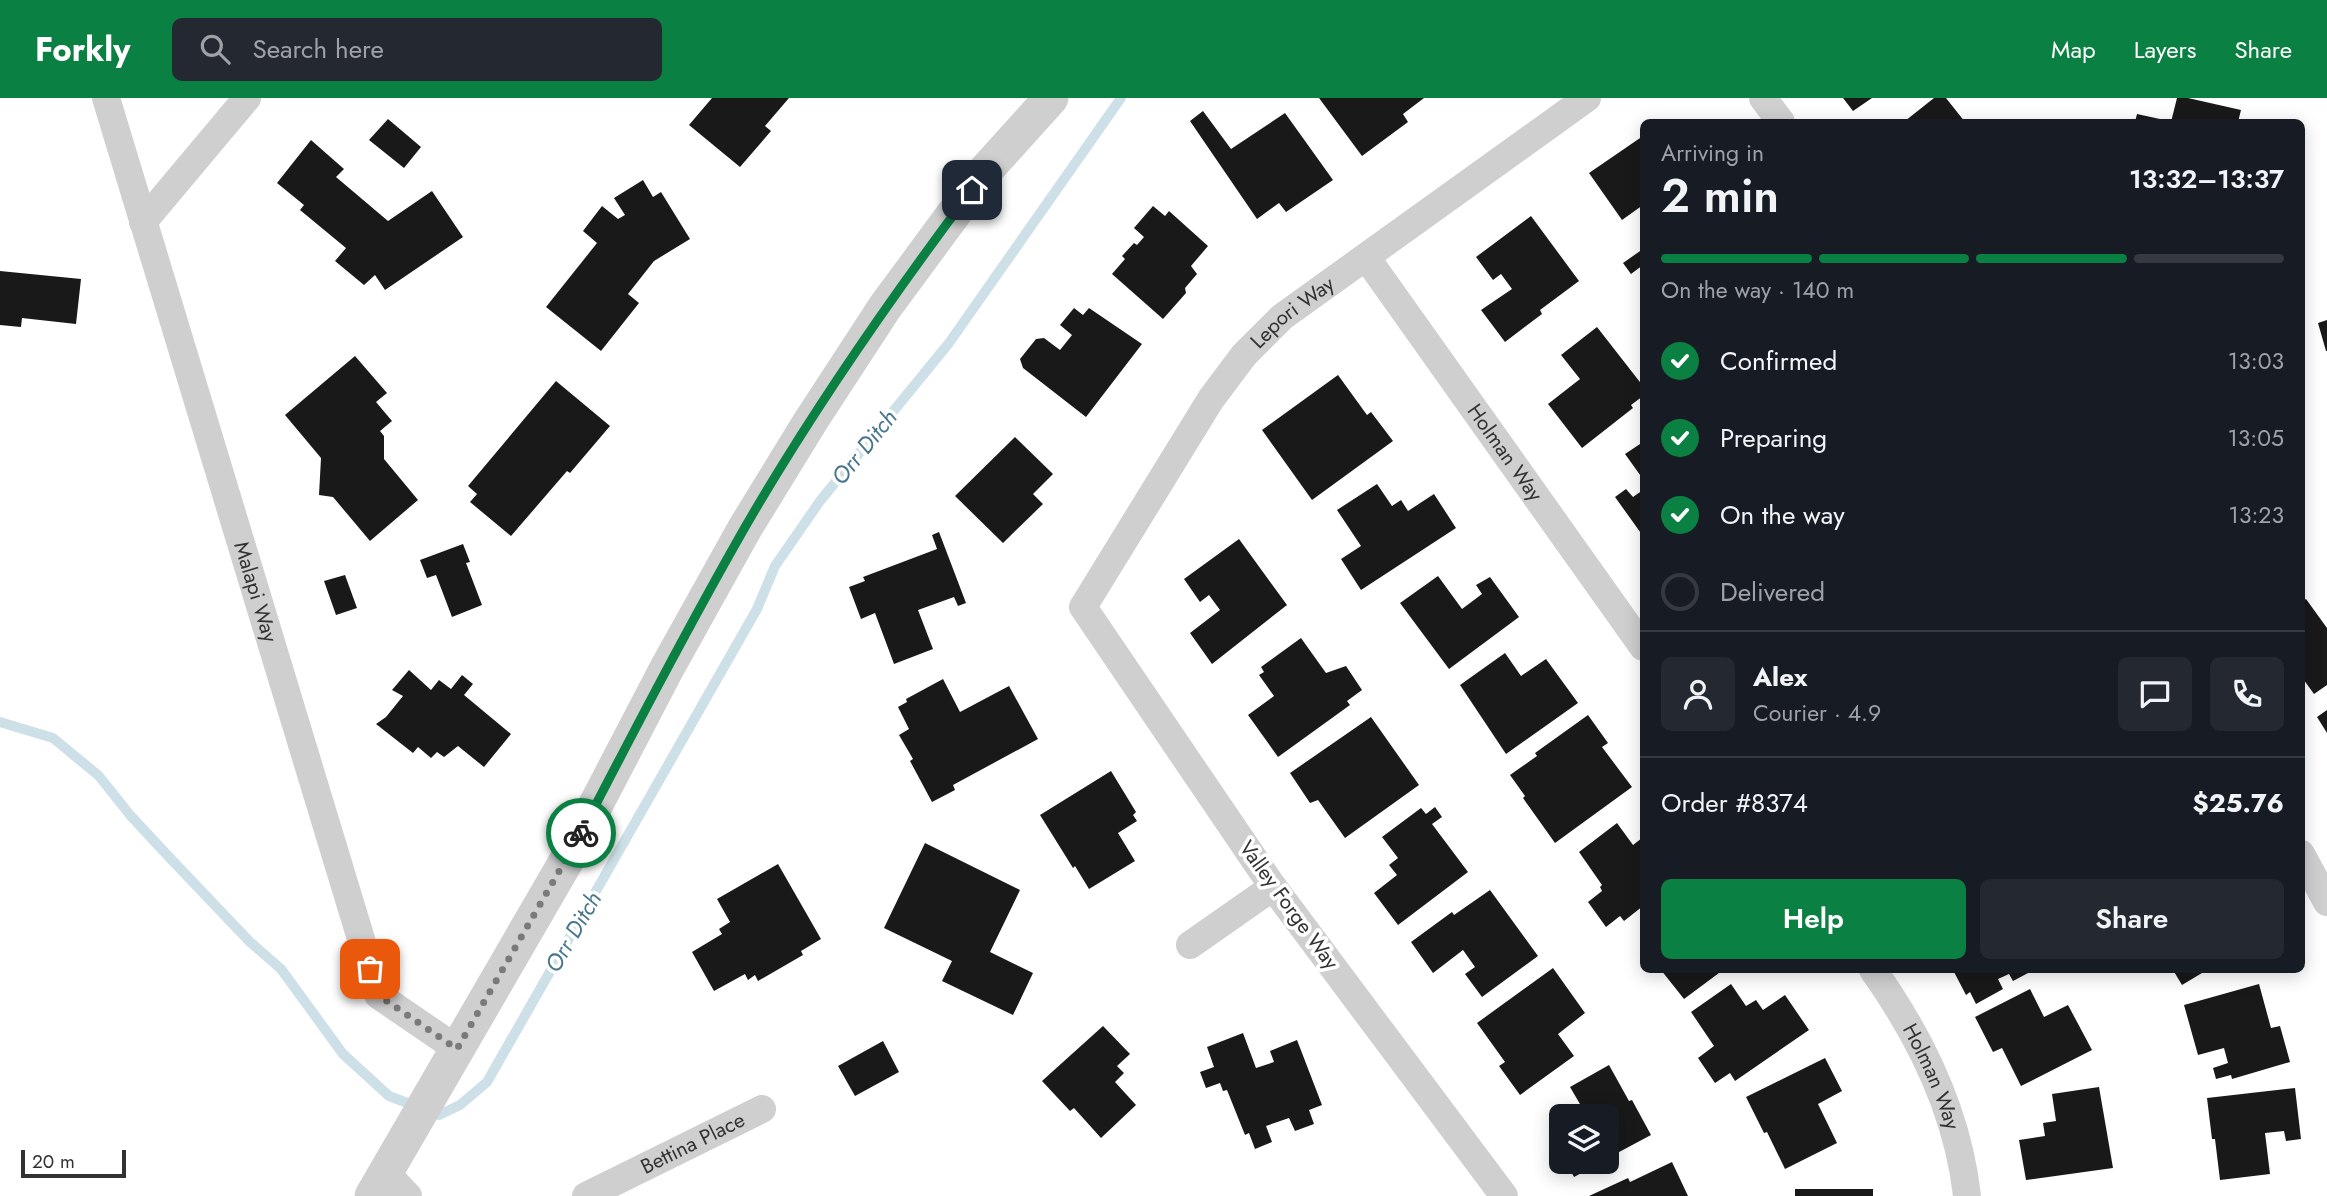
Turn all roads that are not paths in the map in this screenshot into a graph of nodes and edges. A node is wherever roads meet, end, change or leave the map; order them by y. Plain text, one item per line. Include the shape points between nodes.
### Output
1 (106, 98) edge
2 (247, 98) edge
3 (1051, 98) edge
4 (1587, 98) edge
5 (1763, 98) edge
6 (1779, 119) edge
7 (144, 222) junction
8 (1366, 257) junction
9 (1083, 607) joint
10 (1640, 643) edge
11 (2305, 861) edge
12 (1273, 887) junction
13 (2327, 902) edge
14 (1189, 944) dead end
15 (1875, 973) edge
16 (457, 1049) junction
17 (762, 1109) dead end
18 (389, 1188) edge
19 (586, 1196) edge
20 (1504, 1196) edge
21 (1967, 1196) edge

1 - 7 street, Malapi Way
2 - 7 street
3 - 16 street via 986,170 885,307 810,422 745,528 568,858
4 - 8 street, Lepori Way
5 - 6 street
7 - 16 street, Malapi Way via 378,995
8 - 9 street, Lepori Way via 1282,317 1244,355 1211,399
8 - 10 street, Holman Way
9 - 12 street, Valley Forge Way
11 - 13 street
12 - 14 street
12 - 20 street, Valley Forge Way
15 - 21 street, Holman Way via 1926,1057 1950,1119
16 - 18 street
17 - 19 street, Bettina Place

